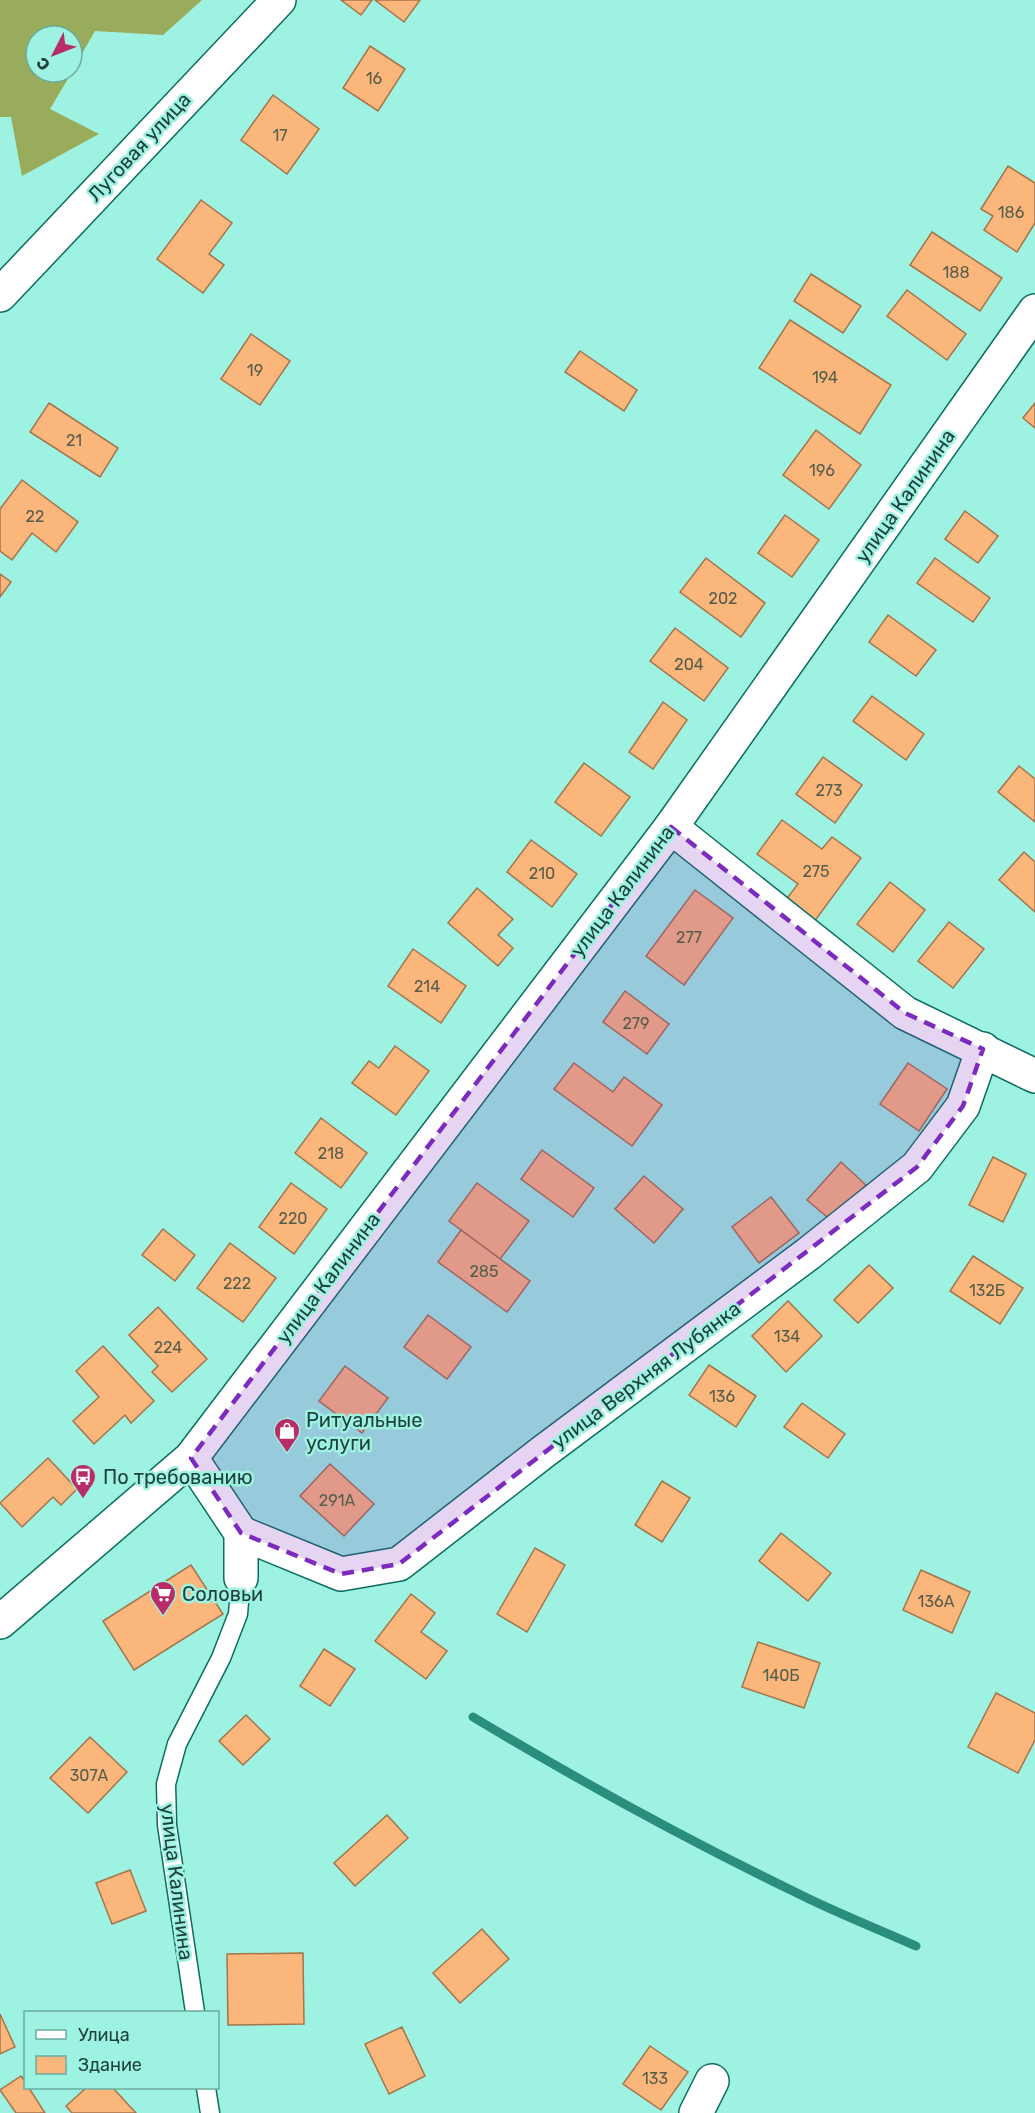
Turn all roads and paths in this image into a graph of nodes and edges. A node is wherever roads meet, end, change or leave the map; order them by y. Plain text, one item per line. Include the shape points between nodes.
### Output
1 (279, 0) edge
2 (0, 295) edge
3 (1035, 311) edge
4 (671, 827) junction
5 (983, 1049) junction
6 (1035, 1076) edge
7 (191, 1458) junction
8 (240, 1533) junction
9 (241, 1578) joint
10 (0, 1622) edge
11 (195, 2011) edge
12 (712, 2081) dead end
13 (206, 2089) edge
14 (210, 2113) edge
15 (696, 2113) edge

1 - 2 street, Луговая улица
3 - 4 street, улица Калинина
4 - 5 street via 905,1013
4 - 7 street, улица Калинина
5 - 6 street
5 - 8 street, улица Верхняя Лубянка via 963,1106 917,1167 399,1564 341,1574
7 - 8 street
7 - 10 street, улица Калинина
8 - 9 street, улица Калинина
9 - 11 lane, улица Калинина via 238,1614 221,1658 177,1744 166,1784 166,1824
12 - 15 street
13 - 14 lane

